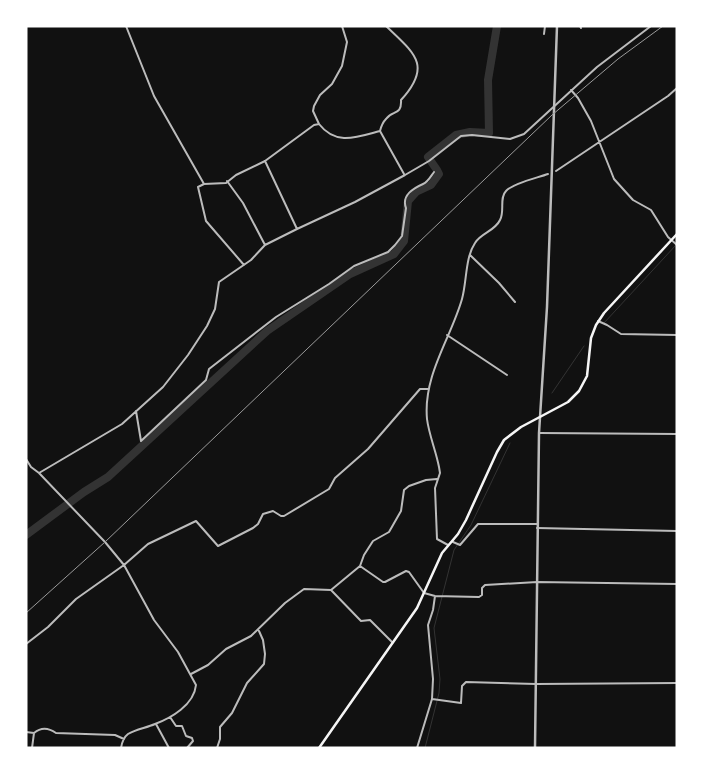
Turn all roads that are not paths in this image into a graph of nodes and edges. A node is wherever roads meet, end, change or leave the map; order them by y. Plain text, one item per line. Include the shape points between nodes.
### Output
1 (126, 26) edge
2 (342, 26) edge
3 (386, 26) edge
4 (545, 26) edge
5 (557, 26) edge
6 (651, 26) edge
7 (544, 34) dead end
8 (677, 88) edge
9 (572, 90) junction
10 (319, 124) junction
11 (380, 131) junction
12 (599, 141) junction
13 (265, 161) junction
14 (556, 171) dead end
15 (434, 172) dead end
16 (548, 174) dead end
17 (405, 175) junction
18 (228, 181) junction
19 (204, 184) junction
20 (297, 229) junction
21 (677, 234) edge
22 (671, 240) junction
23 (265, 245) junction
24 (676, 245) edge
25 (470, 255) junction
26 (244, 265) junction
27 (515, 302) dead end
28 (598, 321) junction
29 (447, 335) junction
30 (677, 335) edge
31 (507, 375) dead end
32 (428, 389) junction
33 (136, 412) junction
34 (541, 416) junction
35 (540, 433) junction
36 (677, 434) edge
37 (26, 459) edge
38 (31, 467) junction
39 (26, 471) edge
40 (39, 473) junction
41 (437, 479) junction
42 (537, 526) junction
43 (677, 531) edge
44 (451, 541) junction
45 (448, 545) junction
46 (124, 565) junction
47 (360, 566) junction
48 (536, 582) junction
49 (677, 584) edge
50 (331, 590) junction
51 (424, 593) junction
52 (434, 596) junction
53 (259, 630) junction
54 (392, 642) junction
55 (26, 644) edge
56 (191, 674) junction
57 (677, 683) edge
58 (536, 684) junction
59 (432, 698) junction
60 (170, 717) junction
61 (156, 724) junction
62 (26, 732) edge
63 (34, 733) junction
64 (124, 739) junction
65 (32, 748) edge
66 (121, 748) edge
67 (169, 748) edge
68 (187, 748) edge
69 (217, 748) edge
70 (319, 748) edge
71 (418, 748) edge
72 (535, 748) edge

1 - 19 street via 154,96
2 - 10 street via 347,42 342,66 314,106
3 - 11 street via 414,56 418,74 416,83 401,100 398,111 388,116
4 - 7 street
5 - 34 street
6 - 9 street
8 - 12 street
9 - 12 street
9 - 17 street via 524,134 510,139 461,136
10 - 11 street via 324,130 343,138 353,139
10 - 13 street
11 - 17 street
12 - 14 street
12 - 22 street via 614,179 633,200 651,210
13 - 18 street
13 - 20 street
15 - 33 street via 408,193 402,236 388,252 354,266 276,317 208,369 206,380 141,441
16 - 25 street via 505,191 499,222 475,243
17 - 20 street
18 - 19 street
18 - 23 street
19 - 26 street via 198,187 206,221
20 - 23 street
21 - 22 main road
22 - 24 street
22 - 28 main road
23 - 26 street
25 - 27 street
25 - 29 street via 462,299
26 - 33 street via 219,282 213,316 201,337 163,387
28 - 30 street via 620,334
28 - 34 main road via 591,338 587,376 579,391 568,402
29 - 31 street
29 - 32 street
32 - 41 street via 427,417 440,473
32 - 46 street via 420,389 368,449 335,478 329,489 284,516 272,511 263,514 253,528 218,546 194,521 148,544
33 - 40 street via 113,430
34 - 35 street
34 - 44 main road via 504,440 466,520
35 - 36 street
35 - 42 street
37 - 38 street
38 - 39 street
38 - 40 street
40 - 46 street
41 - 45 street via 437,539
41 - 47 street via 414,482 404,490 396,520 389,532 373,541
42 - 43 street
42 - 44 street via 478,524 460,545
42 - 48 street
44 - 45 main road
45 - 51 main road
46 - 55 street via 76,599
46 - 56 street via 154,620
47 - 50 street
47 - 51 street via 383,582 409,572
48 - 49 street
48 - 52 street via 485,585 478,597
48 - 58 street
50 - 53 street via 304,589
50 - 54 street via 361,621 370,620
51 - 52 street
51 - 54 main road
52 - 59 street via 428,625 434,679
53 - 56 street
53 - 69 street via 264,664 247,684 232,714 220,726
54 - 70 main road
56 - 60 street via 196,691 183,708
57 - 58 street
58 - 59 street via 466,682 462,686 461,704
58 - 72 street
59 - 71 street
60 - 61 street
60 - 68 street via 176,726 182,726 186,736 192,738
61 - 64 street
61 - 67 street
62 - 63 street
63 - 64 street via 48,729 56,733 115,735
63 - 65 street
64 - 66 street

